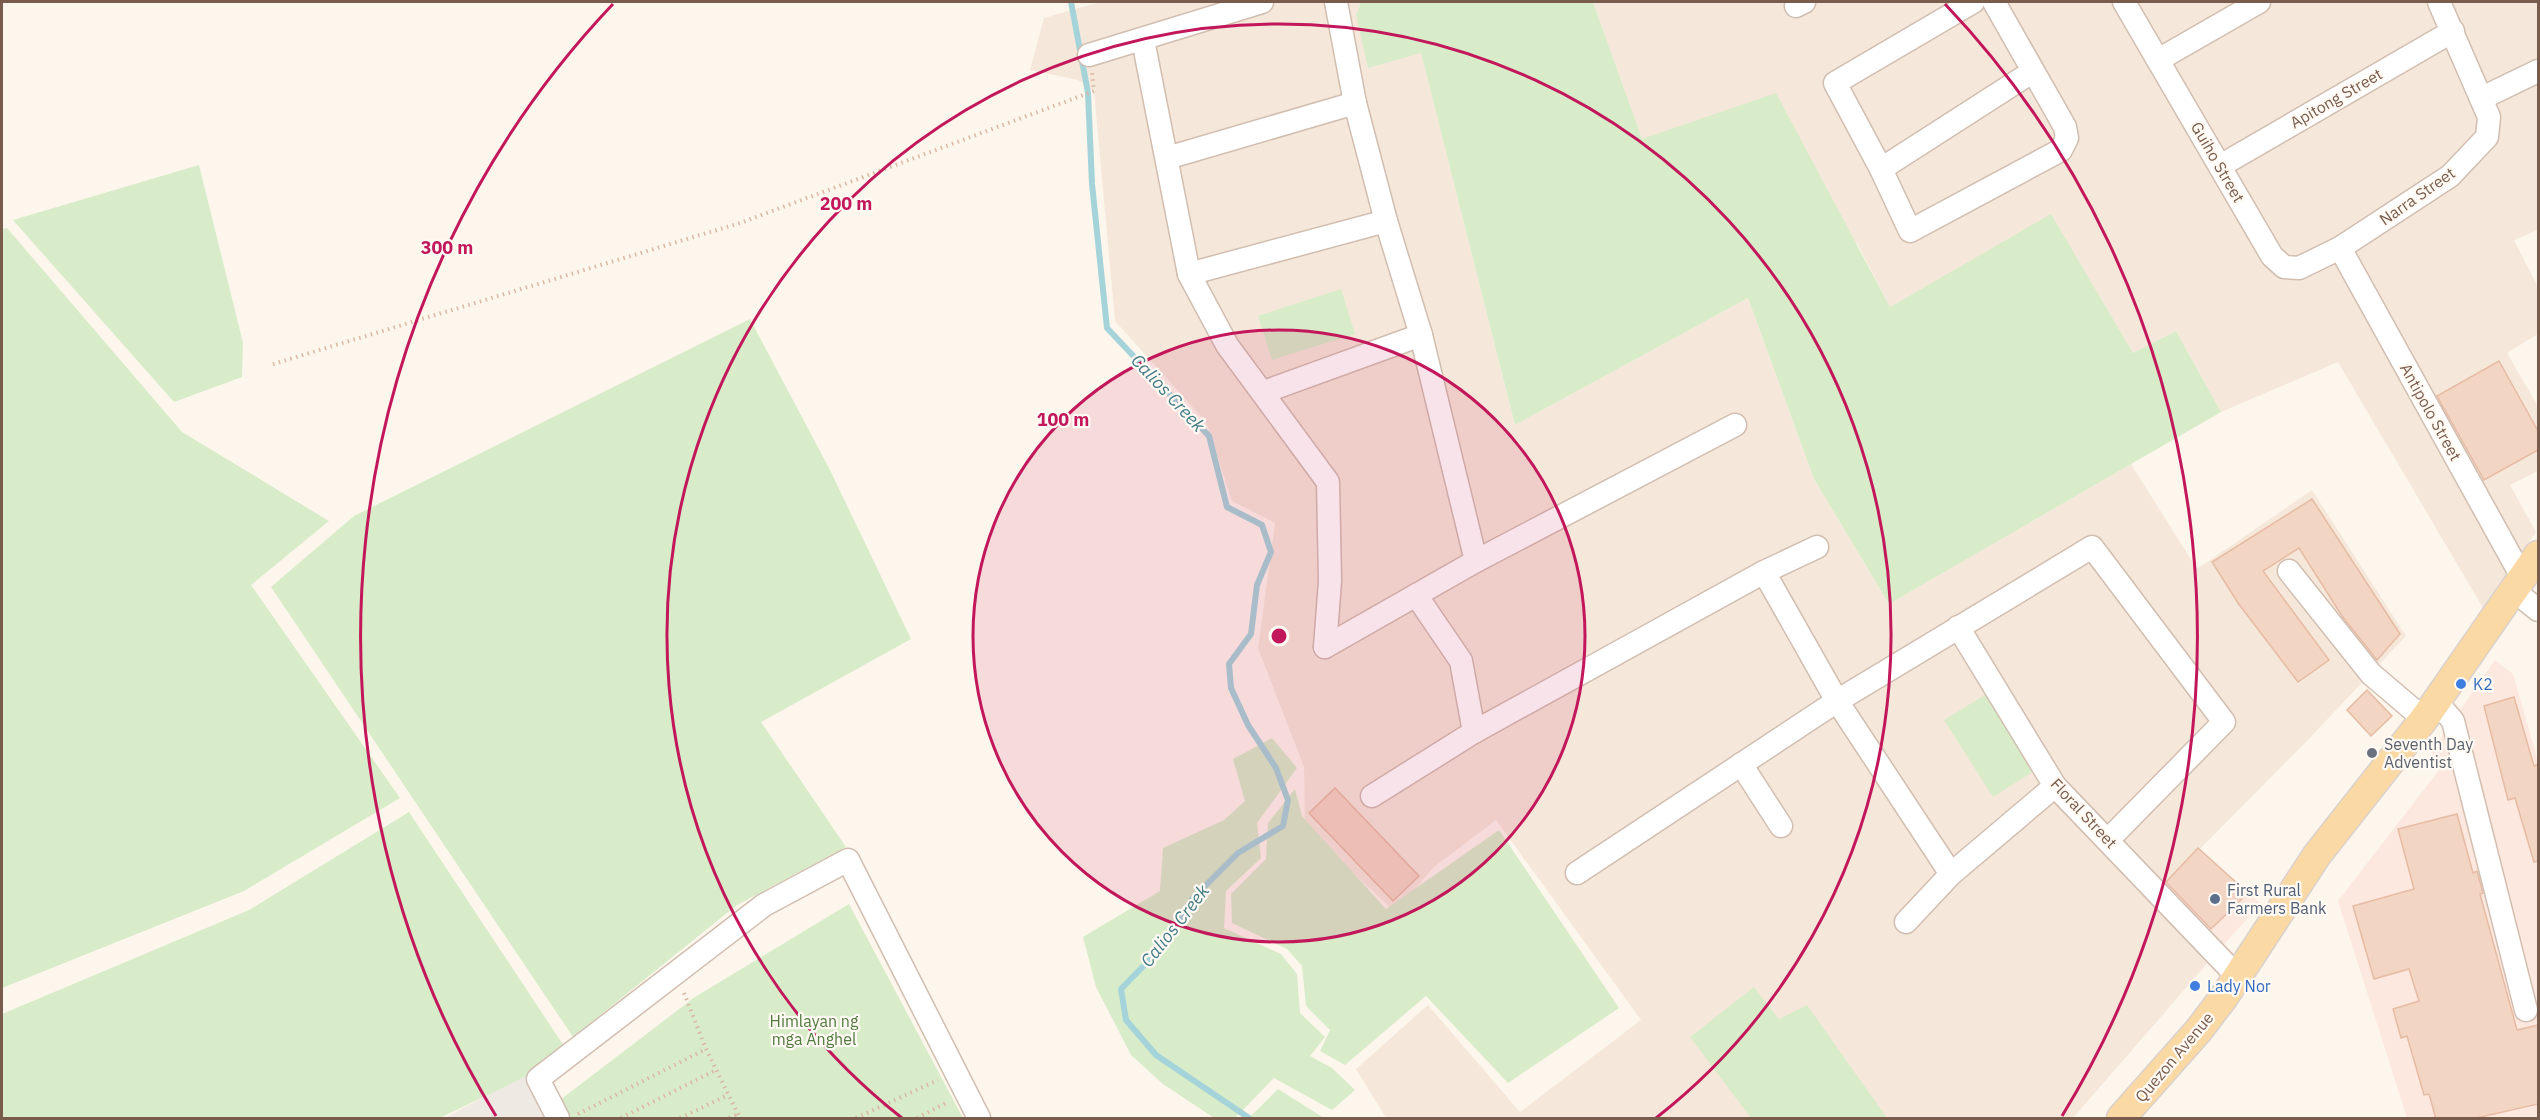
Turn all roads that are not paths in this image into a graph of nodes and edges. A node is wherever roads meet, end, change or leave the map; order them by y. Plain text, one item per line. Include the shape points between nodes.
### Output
1 (1262, 2) edge
2 (1336, 2) edge
3 (1973, 2) edge
4 (1994, 2) edge
5 (2124, 2) edge
6 (2259, 2) edge
7 (2439, 2) edge
8 (2452, 31) junction
9 (1143, 40) junction
10 (1089, 55) road end
11 (2158, 60) junction
12 (2538, 71) edge
13 (2032, 72) junction
14 (2482, 98) junction
15 (1355, 103) junction
16 (1167, 159) junction
17 (2220, 166) junction
18 (1881, 169) junction
19 (1386, 221) junction
20 (2340, 248) junction
21 (1189, 274) junction
22 (1421, 335) junction
23 (1264, 392) junction
24 (1735, 425) dead end
25 (1817, 547) dead end
26 (1476, 561) junction
27 (2289, 571) dead end
28 (1764, 572) junction
29 (2524, 574) edge
30 (1416, 595) junction
31 (2538, 610) edge
32 (1958, 627) junction
33 (1837, 701) junction
34 (2430, 710) junction
35 (1474, 732) junction
36 (1741, 764) junction
37 (2055, 786) junction
38 (1372, 795) dead end
39 (1781, 826) dead end
40 (2108, 840) junction
41 (1577, 873) dead end
42 (1951, 874) junction
43 (1906, 922) dead end
44 (2238, 977) junction
45 (2526, 1010) dead end
46 (558, 1119) edge
47 (979, 1119) edge
48 (2121, 1119) edge

1 - 9 street
2 - 15 street
3 - 18 street via 1835,83
4 - 13 street
5 - 11 street, Guiho Street
6 - 11 street
7 - 8 street, Narra Street
8 - 14 street, Narra Street
8 - 17 street, Apitong Street
9 - 10 street
9 - 16 street
11 - 17 street, Guiho Street
12 - 14 street
13 - 18 street
13 - 18 street via 2065,127 2067,138 2061,150 1910,231
14 - 20 street, Narra Street via 2488,117 2487,138 2477,150 2450,176
15 - 16 street
15 - 19 street
16 - 21 street
17 - 20 street, Guiho Street via 2272,256 2284,267 2299,268
19 - 21 street
19 - 22 street
20 - 29 street, Antipolo Street
21 - 23 street via 1227,345
22 - 23 street
22 - 26 street
23 - 30 street via 1328,482 1329,580 1324,647
24 - 26 street
25 - 28 street
26 - 30 street
27 - 34 street via 2371,674
28 - 33 street
28 - 35 street
29 - 31 street
29 - 34 main road, Quezon Avenue
30 - 35 street via 1461,661
32 - 33 street
32 - 37 street, Floral Street
32 - 40 street via 2092,547 2224,722
33 - 36 street
33 - 42 street
34 - 44 main road, Quezon Avenue via 2317,855
34 - 45 street via 2453,721
35 - 38 street
36 - 39 street
36 - 41 street
37 - 40 street, Floral Street
37 - 42 street
40 - 44 street, Floral Street
42 - 43 street
44 - 48 main road, Quezon Avenue via 2198,1031
46 - 47 street via 538,1080 764,905 848,860

